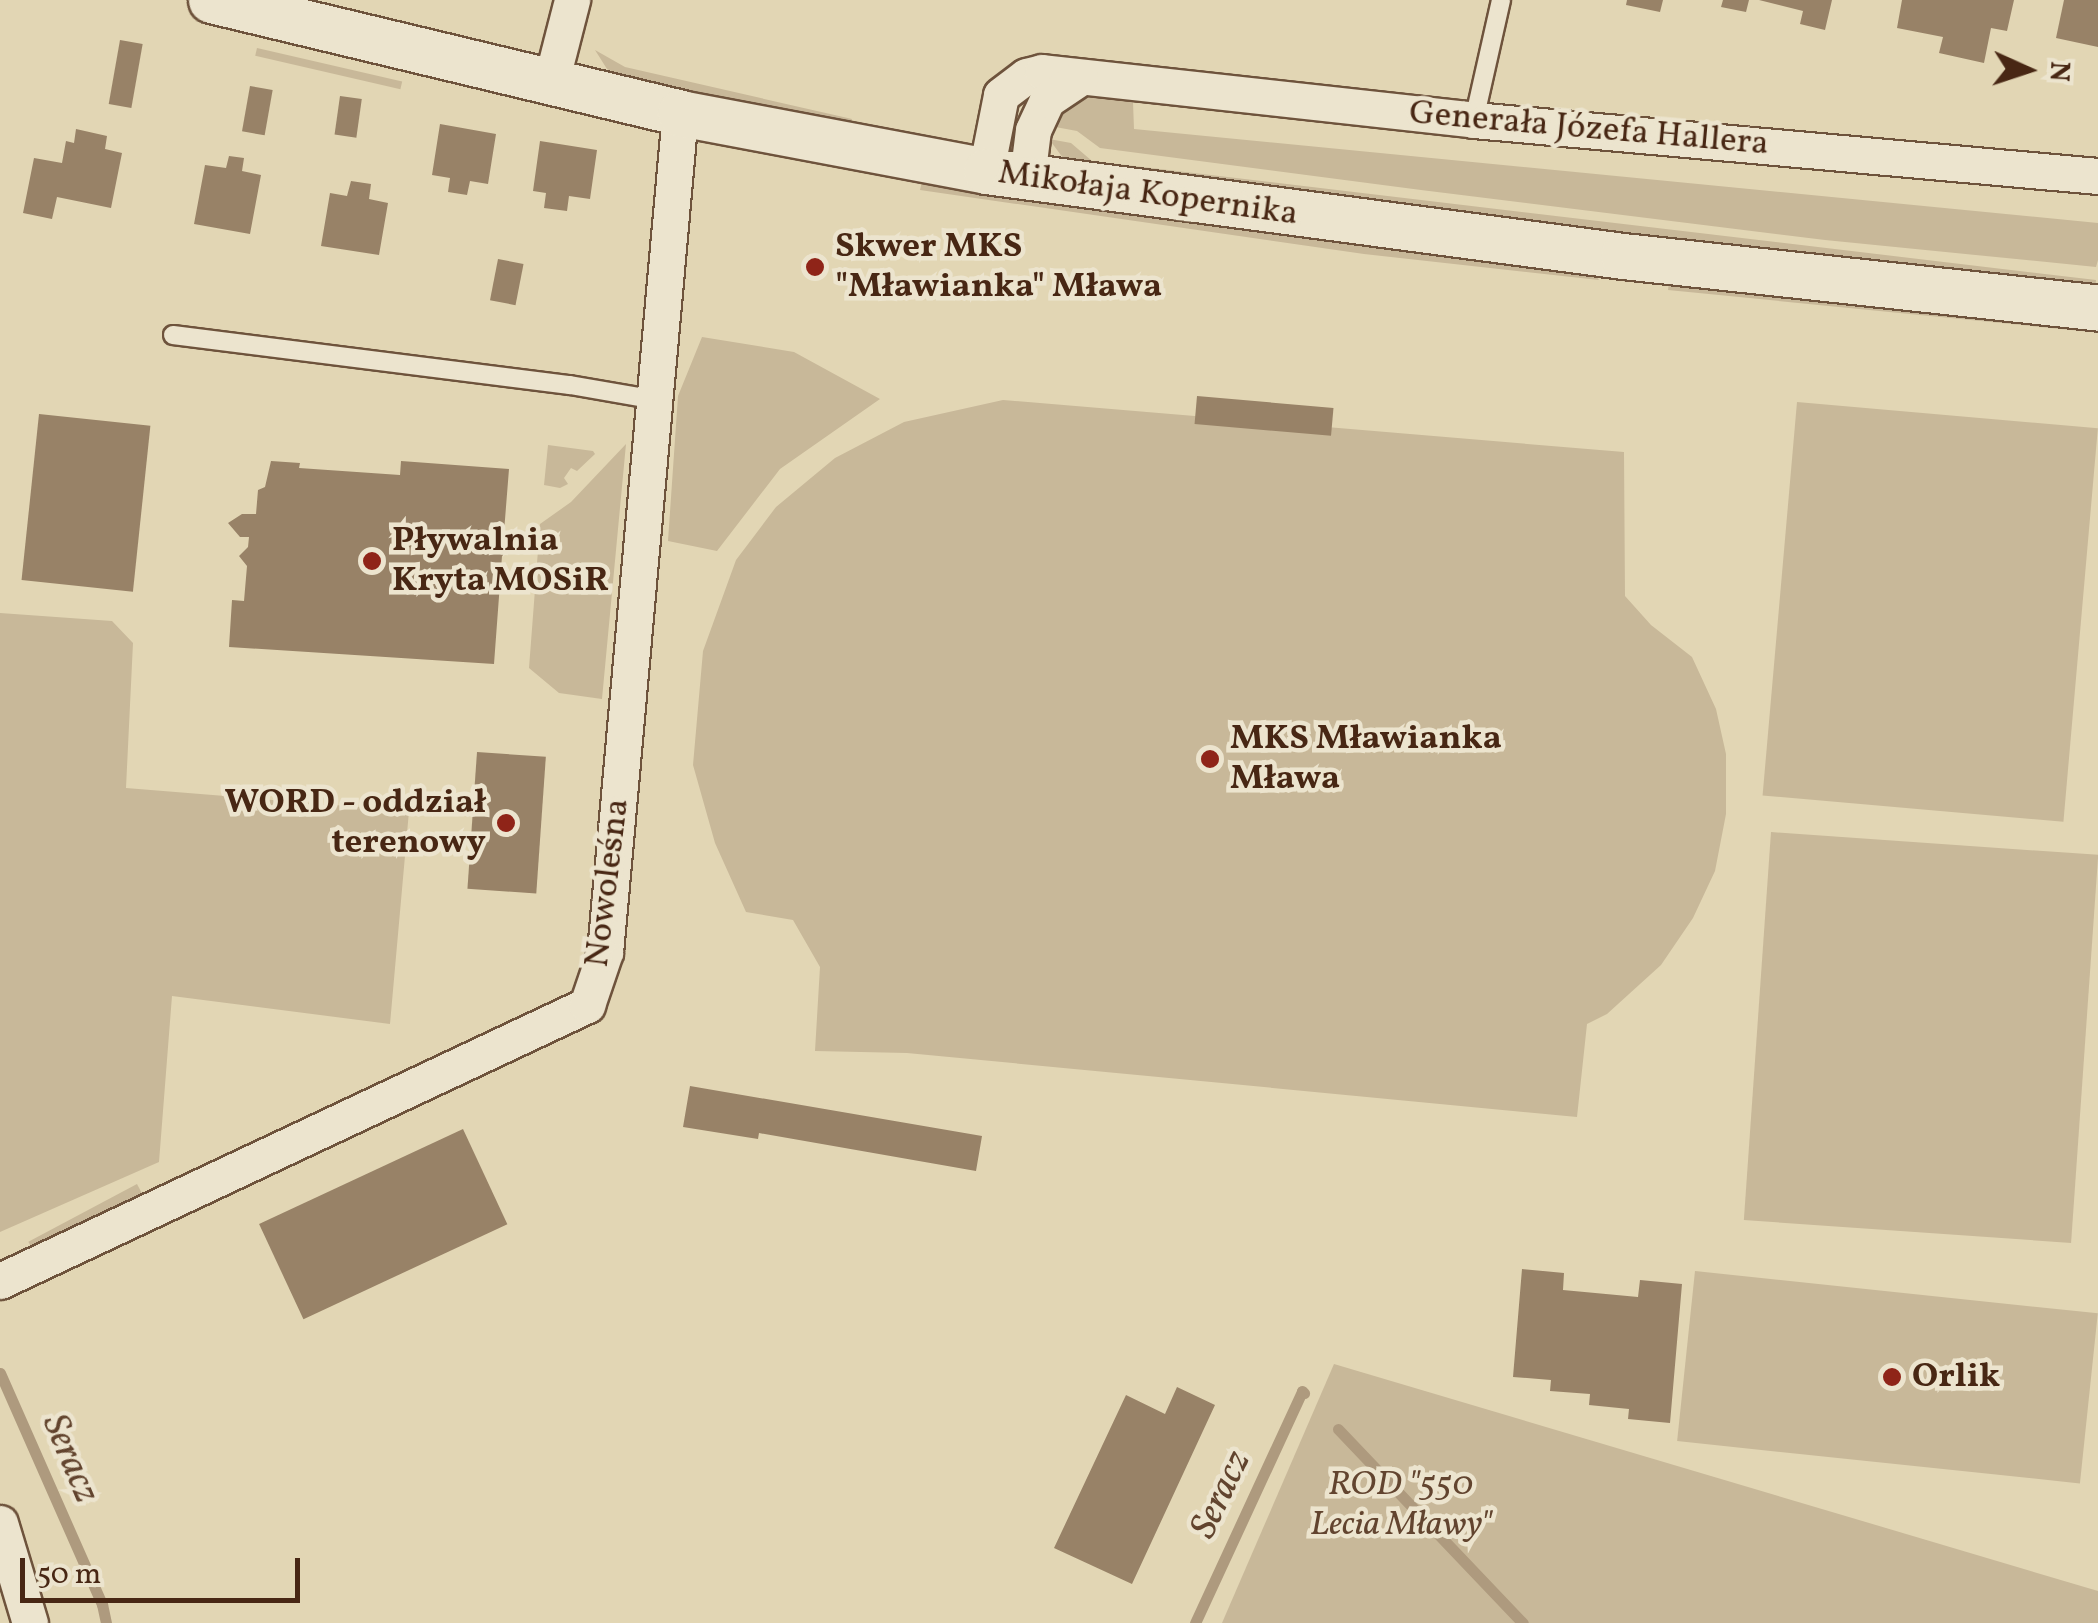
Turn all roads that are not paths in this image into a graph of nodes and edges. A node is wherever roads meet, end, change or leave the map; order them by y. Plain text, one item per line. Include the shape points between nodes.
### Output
1 (212, 0) edge
2 (572, 0) edge
3 (1501, 0) edge
4 (265, 6) edge
5 (551, 82) junction
6 (680, 113) junction
7 (1474, 120) junction
8 (1007, 174) junction
9 (2098, 176) edge
10 (2098, 308) edge
11 (173, 335) dead end
12 (656, 400) junction
13 (0, 1281) edge
14 (0, 1523) edge
15 (30, 1623) edge

1 - 4 street, Mikołaja Kopernika
2 - 5 street
3 - 7 lane
4 - 5 street, Mikołaja Kopernika
5 - 6 street, Mikołaja Kopernika
6 - 8 street, Mikołaja Kopernika
6 - 12 street, Nowoleśna
7 - 8 street, Generała Józefa Hallera via 1042,72 1001,94
7 - 9 street, Generała Józefa Hallera
8 - 10 street, Mikołaja Kopernika via 1623,256
11 - 12 lane
12 - 13 street, Nowoleśna via 606,952 587,1005
14 - 15 street

